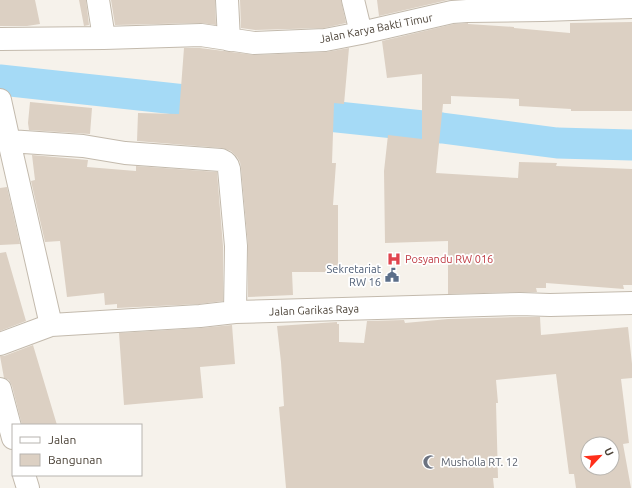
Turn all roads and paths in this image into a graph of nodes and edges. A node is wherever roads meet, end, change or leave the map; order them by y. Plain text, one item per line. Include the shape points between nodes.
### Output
1 (98, 0) edge
2 (227, 0) edge
3 (353, 0) edge
4 (466, 5) edge
5 (543, 5) edge
6 (621, 5) edge
7 (361, 33) junction
8 (104, 38) junction
9 (0, 39) edge
10 (229, 40) junction
11 (0, 100) edge
12 (9, 141) junction
13 (632, 303) edge
14 (235, 312) junction
15 (51, 325) junction
16 (0, 344) edge
17 (0, 389) edge
18 (12, 434) edge
19 (24, 476) edge
20 (28, 488) edge

1 - 8 street
2 - 10 street
3 - 7 street
4 - 5 street, Jalan Karya Bakti Timur
4 - 7 street, Jalan Karya Bakti Timur via 452,12
5 - 6 street, Jalan Karya Bakti Timur
7 - 10 street, Jalan Karya Bakti Timur via 325,40 254,43
8 - 9 street, Jalan Karya Bakti Timur
8 - 10 street, Jalan Karya Bakti Timur via 201,35
11 - 12 street
12 - 14 street via 221,160 228,164 236,246
12 - 15 street
13 - 14 street, Jalan Garikas Raya via 340,314
14 - 15 street, Jalan Garikas Raya
15 - 16 street, Jalan Garikas Raya
17 - 18 street
19 - 20 street

